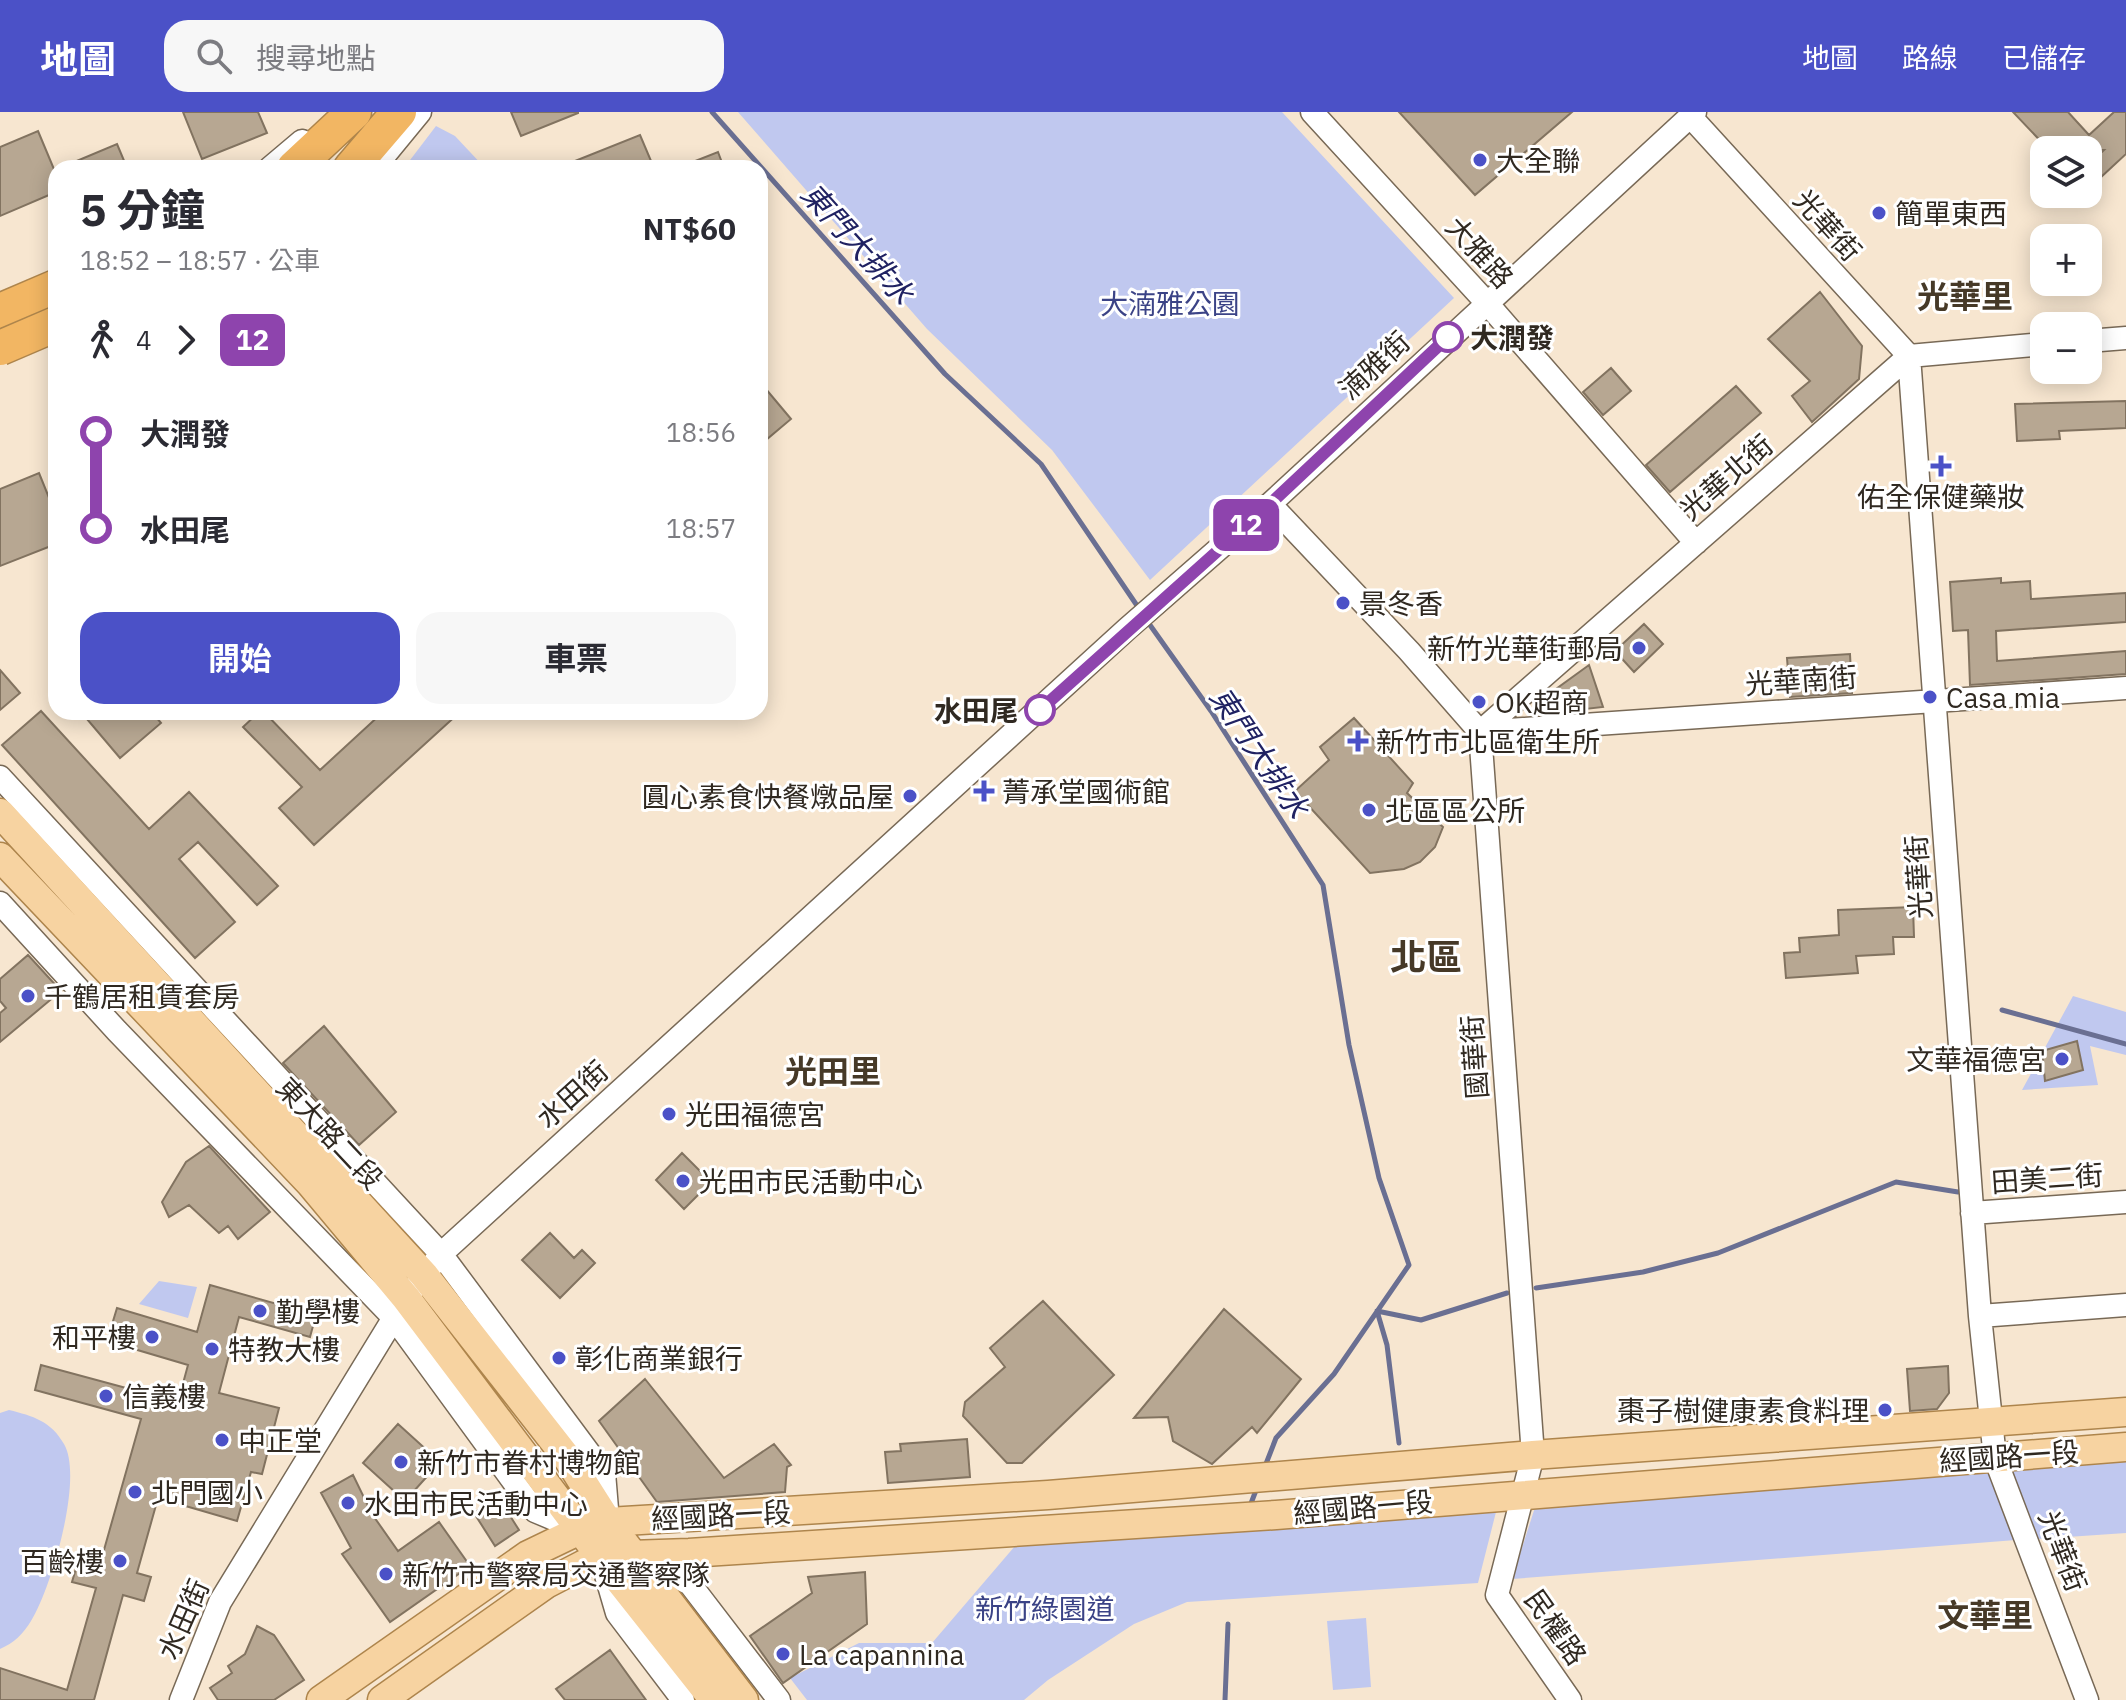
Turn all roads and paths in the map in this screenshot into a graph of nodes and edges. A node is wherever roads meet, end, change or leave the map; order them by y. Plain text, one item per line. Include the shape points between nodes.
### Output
1 (330, 112) edge
2 (354, 112) edge
3 (376, 112) edge
4 (399, 112) edge
5 (420, 112) edge
6 (1312, 112) edge
7 (1693, 114) edge
8 (279, 160) edge
9 (303, 160) edge
10 (330, 160) edge
11 (358, 160) edge
12 (381, 160) edge
13 (48, 274) edge
14 (0, 295) edge
15 (1486, 302) junction
16 (48, 307) edge
17 (48, 310) edge
18 (0, 312) edge
19 (2126, 338) edge
20 (2102, 340) edge
21 (48, 344) edge
22 (2030, 345) edge
23 (0, 351) edge
24 (1909, 356) junction
25 (0, 364) edge
26 (1270, 504) junction
27 (1696, 543) junction
28 (1164, 596) joint
29 (2126, 688) edge
30 (1934, 701) junction
31 (1480, 732) junction
32 (0, 777) edge
33 (0, 813) edge
34 (0, 857) edge
35 (0, 903) edge
36 (2126, 1202) edge
37 (1972, 1213) junction
38 (433, 1264) junction
39 (2126, 1305) edge
40 (400, 1308) junction
41 (1980, 1316) junction
42 (2126, 1412) edge
43 (1992, 1423) junction
44 (2126, 1447) edge
45 (1533, 1455) junction
46 (1995, 1458) junction
47 (1522, 1493) junction
48 (608, 1522) junction
49 (580, 1530) junction
50 (632, 1554) junction
51 (600, 1556) junction
52 (181, 1700) edge
53 (321, 1700) edge
54 (382, 1700) edge
55 (683, 1700) edge
56 (714, 1700) edge
57 (744, 1700) edge
58 (779, 1700) edge
59 (1570, 1700) edge
60 (2087, 1700) edge

1 - 8 street
2 - 9 highway
3 - 10 highway
4 - 11 highway
5 - 12 street
6 - 15 street, 大雅路
7 - 15 street, 湳雅街
7 - 24 street, 光華街
13 - 14 street
15 - 26 street, 湳雅街
15 - 27 street, 大雅路
16 - 18 highway
17 - 23 highway, bridge
19 - 20 street
21 - 25 street
22 - 24 street
24 - 27 street, 光華北街
24 - 30 street, 光華街
26 - 28 street, 湳雅街
26 - 31 street
27 - 31 street, 光華北街
28 - 38 street, 水田街
29 - 30 street, 光華南街
30 - 31 street, 光華南街
30 - 37 street, 光華街
31 - 45 street, 國華街
32 - 38 street, 東大路二段
33 - 38 main road, 東大路二段
34 - 40 main road, 東大路二段 via 310,1183
35 - 40 street, 東大路二段 via 117,1031
36 - 37 street, 田美二街
37 - 41 street, 光華街
38 - 40 street, 水田街
38 - 48 main road, 東大路二段
39 - 41 street
40 - 49 main road, 東大路二段
40 - 52 street, 水田街 via 220,1602
41 - 43 street, 光華街
42 - 43 main road, 經國路一段
43 - 45 main road, 經國路一段
43 - 46 street, 光華街
44 - 46 main road, 經國路一段
45 - 47 street, 國華街
45 - 48 main road, 經國路一段 via 1223,1482
46 - 47 main road, 經國路一段
46 - 60 street, 光華街
47 - 50 main road, 經國路一段 via 1276,1515
47 - 59 street, 民權路 via 1497,1595
48 - 49 main road, 經國路一段
48 - 50 main road, 東大路二段
49 - 51 main road, 東大路二段
49 - 53 main road, 經國路一段 via 528,1555
50 - 51 main road, 經國路一段
50 - 57 main road, 東大路二段
50 - 58 street, 東大路二段 via 690,1584
51 - 54 main road via 546,1584
51 - 55 street, 東大路二段 via 617,1613
51 - 56 main road, 東大路二段

